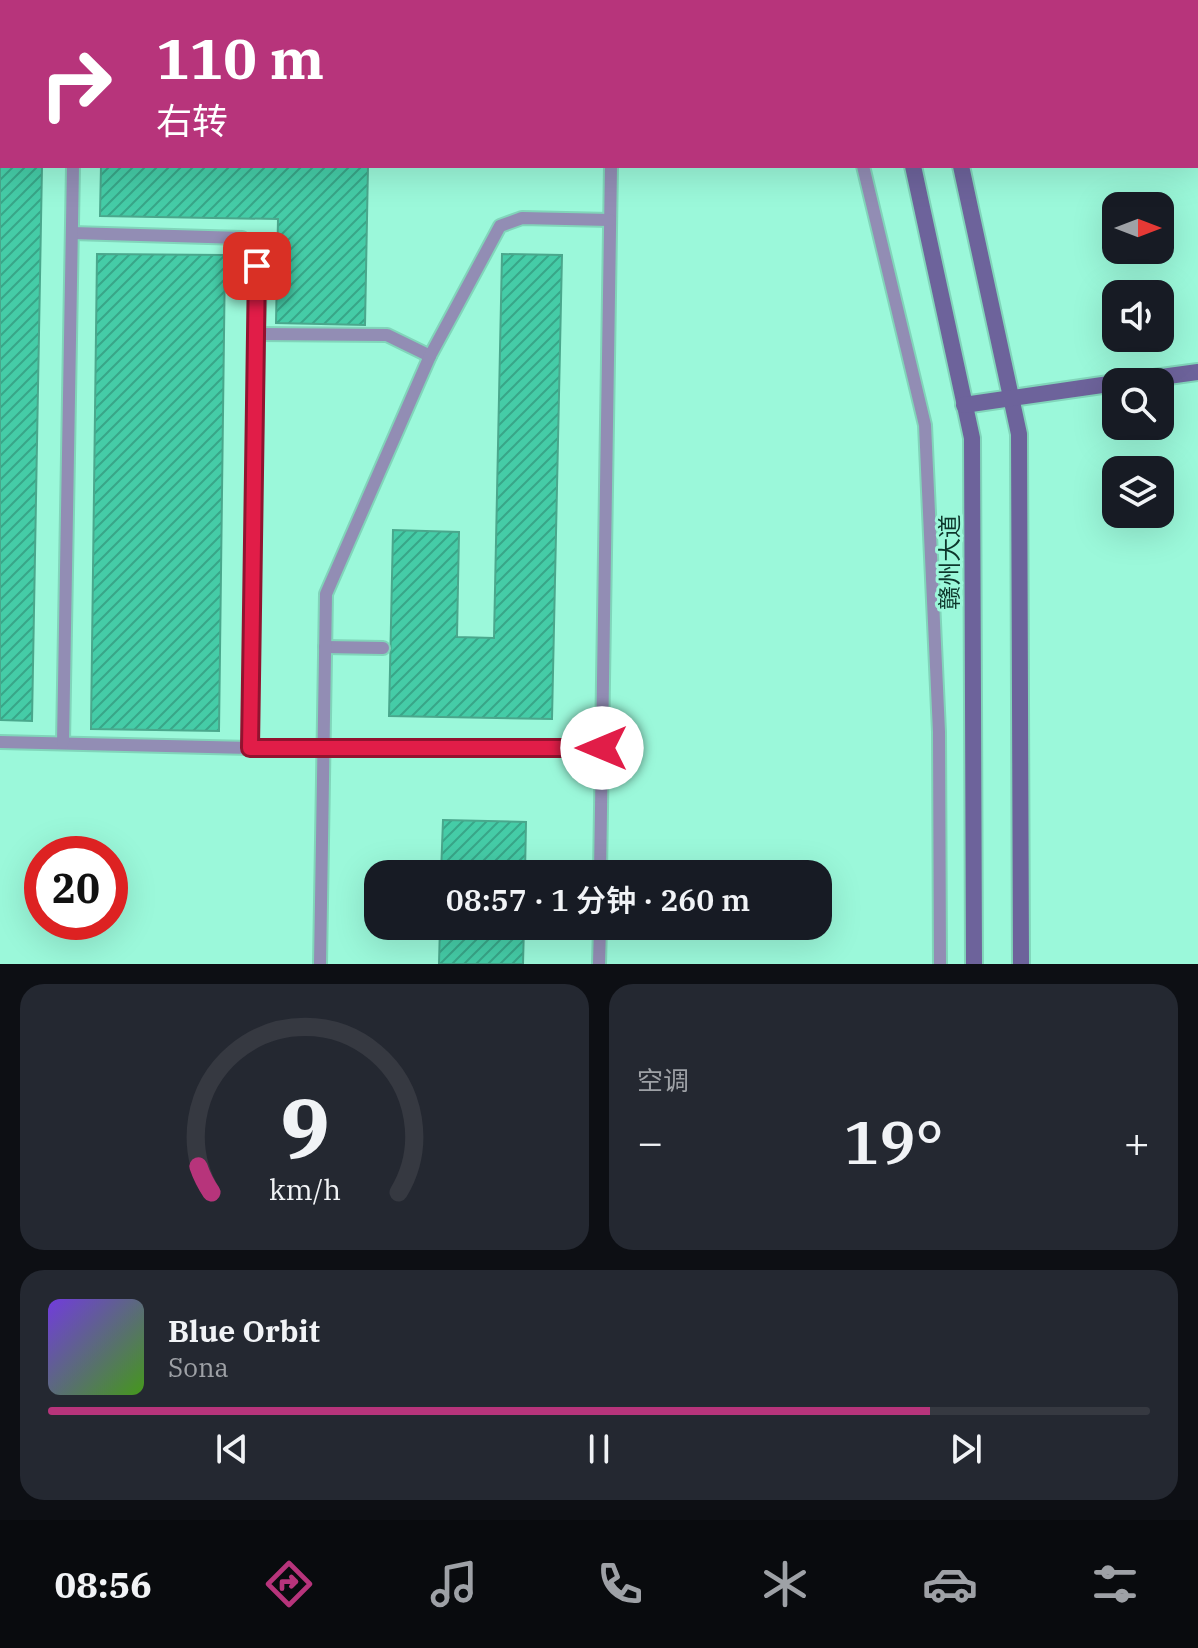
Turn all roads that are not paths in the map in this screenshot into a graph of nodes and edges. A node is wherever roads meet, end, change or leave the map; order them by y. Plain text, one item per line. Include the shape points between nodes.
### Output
1 (73, 168) edge
2 (611, 168) edge
3 (863, 168) edge
4 (913, 168) edge
5 (961, 168) edge
6 (610, 220) junction
7 (72, 233) junction
8 (258, 334) junction
9 (430, 356) junction
10 (1198, 372) edge
11 (1174, 375) edge
12 (1102, 385) edge
13 (1011, 398) junction
14 (964, 405) junction
15 (325, 647) junction
16 (383, 648) dead end
17 (0, 742) edge
18 (63, 743) junction
19 (250, 748) junction
20 (324, 748) junction
21 (602, 748) junction
22 (600, 860) edge
23 (600, 940) edge
24 (320, 964) edge
25 (599, 964) edge
26 (940, 964) edge
27 (974, 964) edge
28 (1021, 964) edge

1 - 7 lane
2 - 6 lane
3 - 26 lane via 925,425 939,732
4 - 14 main road, 赣州大道
5 - 13 main road
6 - 9 lane via 522,218 500,226
6 - 21 lane
7 - 8 lane via 242,238 251,244 257,266
7 - 18 lane
8 - 9 lane via 387,335
8 - 19 lane
9 - 15 lane via 326,594
10 - 11 main road
12 - 13 main road
13 - 14 main road
13 - 28 main road via 1019,434
14 - 27 main road, 赣州大道 via 972,438
15 - 16 lane
15 - 20 lane
17 - 18 lane
18 - 19 lane
19 - 20 lane
20 - 21 lane
20 - 24 lane
21 - 22 lane
23 - 25 lane

